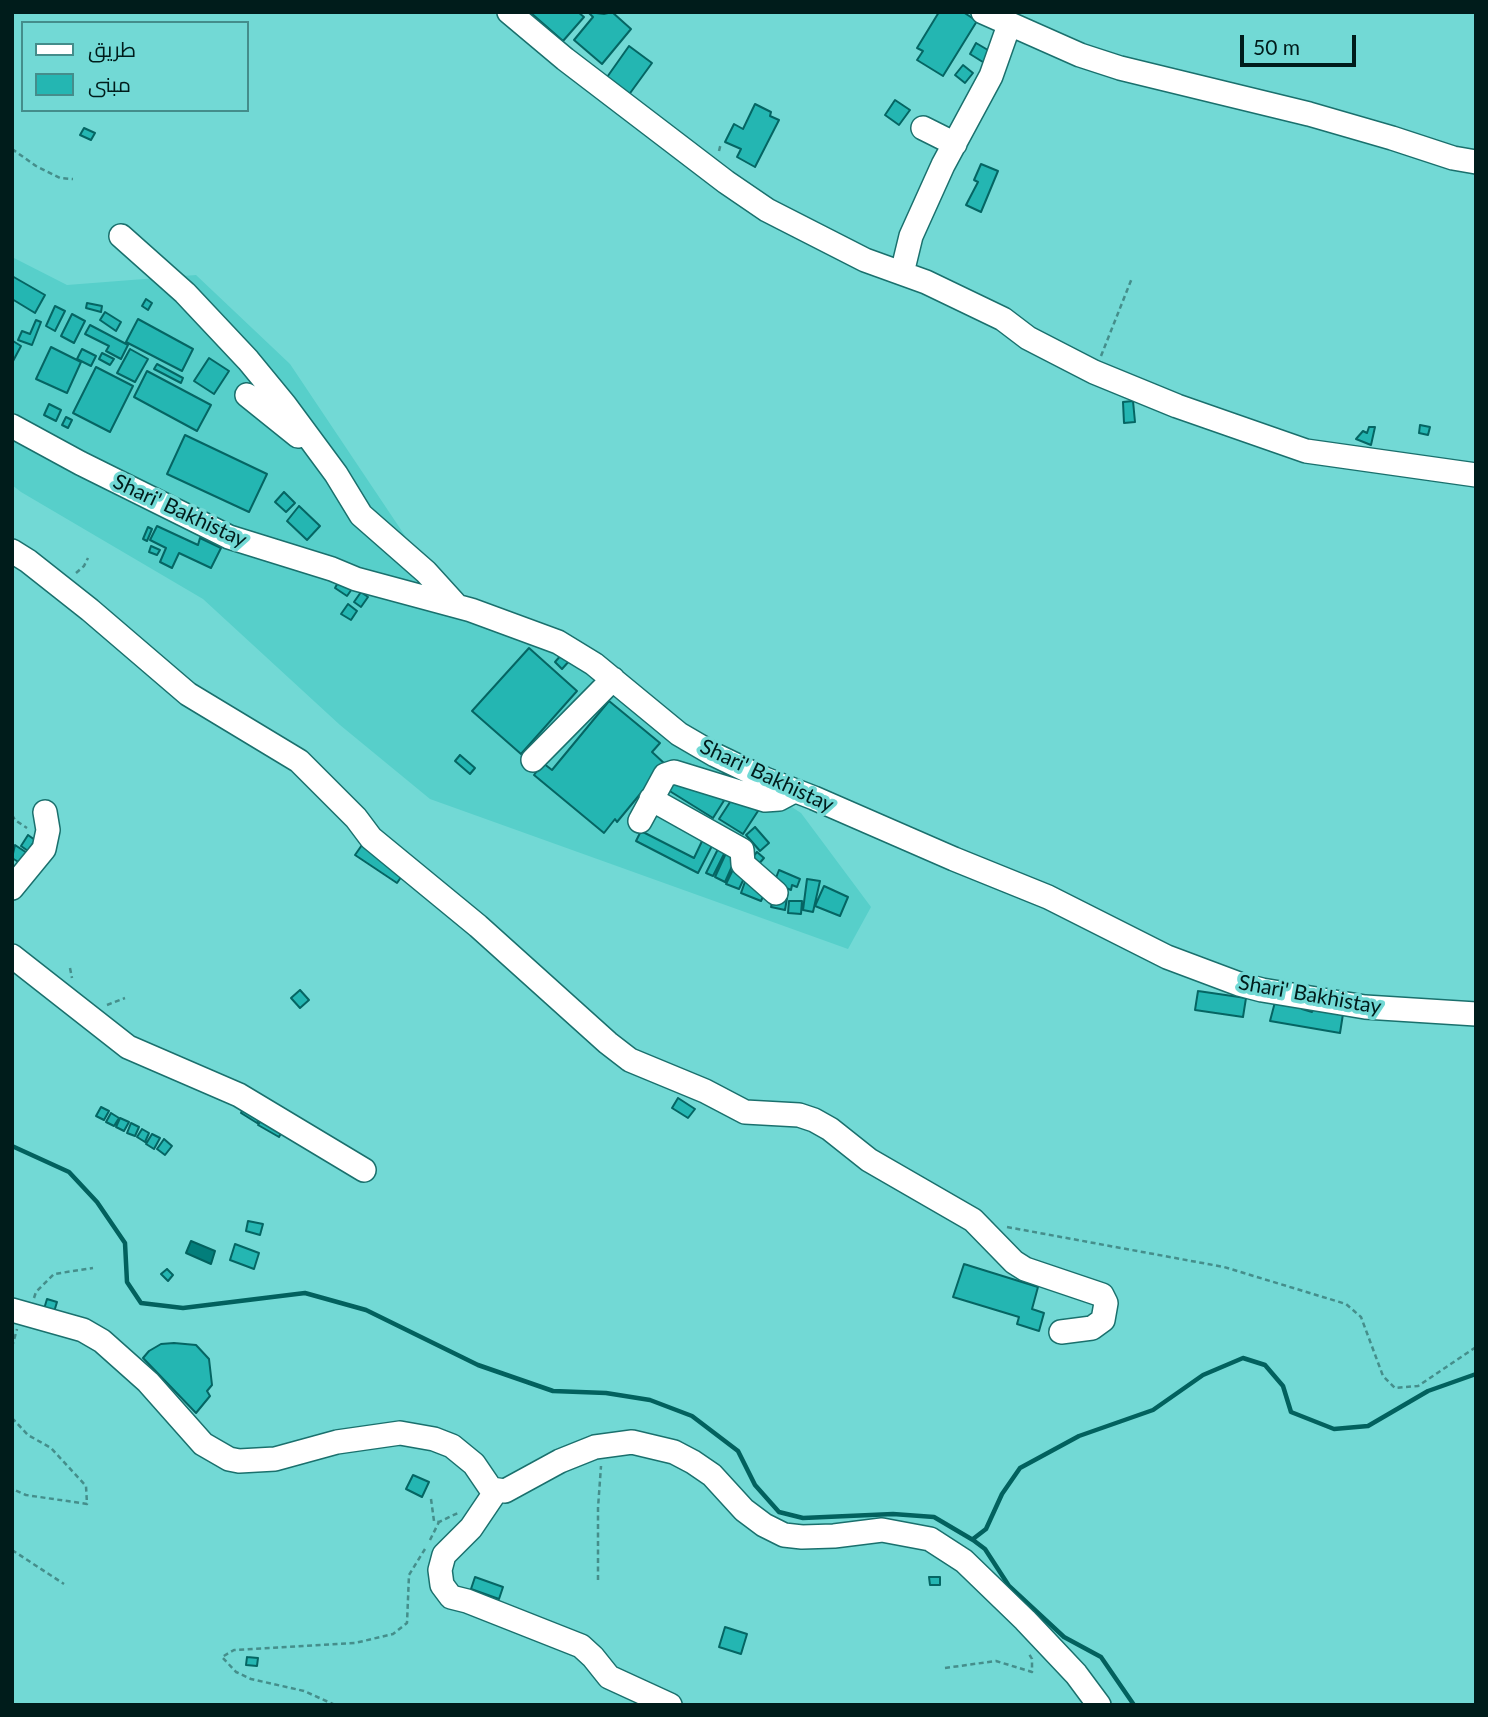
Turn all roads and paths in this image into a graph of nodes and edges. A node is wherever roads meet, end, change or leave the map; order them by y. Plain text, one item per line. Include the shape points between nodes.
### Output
1 (509, 12) edge
2 (983, 12) edge
3 (1023, 23) edge
4 (923, 128) dead end
5 (955, 144) junction
6 (12, 149) edge
7 (1476, 162) edge
8 (73, 179) dead end
9 (121, 236) dead end
10 (902, 273) junction
11 (1132, 278) dead end
12 (1094, 372) junction
13 (247, 395) dead end
14 (12, 426) edge
15 (322, 456) junction
16 (1476, 475) edge
17 (12, 551) edge
18 (456, 605) junction
19 (614, 679) junction
20 (533, 760) dead end
21 (794, 791) junction
22 (651, 799) junction
23 (45, 811) dead end
24 (640, 821) dead end
25 (12, 888) edge
26 (776, 893) dead end
27 (12, 956) edge
28 (1476, 1014) edge
29 (364, 1170) dead end
30 (973, 1220) junction
31 (93, 1268) dead end
32 (21, 1312) edge
33 (1061, 1332) dead end
34 (1476, 1347) edge
35 (12, 1418) edge
36 (594, 1447) junction
37 (12, 1489) edge
38 (496, 1491) junction
39 (431, 1499) dead end
40 (458, 1513) dead end
41 (439, 1522) junction
42 (12, 1550) edge
43 (598, 1580) dead end
44 (64, 1584) dead end
45 (1025, 1648) dead end
46 (946, 1668) dead end
47 (335, 1705) edge
48 (670, 1705) edge
49 (1099, 1705) edge

1 - 10 street via 726,183 767,210 865,260
2 - 3 street
3 - 5 street
3 - 7 street via 1080,55 1120,68 1309,114
4 - 5 street
5 - 10 street via 911,236
6 - 8 path via 60,178
9 - 15 street via 185,293 239,351
10 - 12 street via 1003,319 1028,338
11 - 12 path
12 - 16 street via 1306,451
13 - 15 street
14 - 18 street, Shari' Bakhistay via 229,537 356,579
15 - 18 street via 361,514
17 - 30 street via 188,694 299,761 371,838 630,1060 745,1112 814,1120 869,1160
18 - 19 street, Shari' Bakhistay via 558,642
19 - 20 street
19 - 21 street, Shari' Bakhistay via 679,734
21 - 22 street via 765,800 674,772 665,775
21 - 28 street, Shari' Bakhistay via 1048,897 1167,957 1239,984 1364,1007
22 - 24 street
22 - 26 street via 743,850 743,864
23 - 25 street via 44,849
27 - 29 street via 128,1047 239,1095
30 - 33 street via 1025,1269 1102,1295 1106,1303 1103,1321 1092,1328
30 - 34 path via 1224,1267 1346,1304 1361,1317 1383,1376 1395,1388 1418,1386
31 - 32 path via 54,1274
32 - 38 street via 83,1330 102,1341 148,1382 203,1444 229,1459 275,1459 337,1442 400,1433 452,1446
35 - 37 path via 28,1435 51,1448 86,1486 87,1504
36 - 38 street via 505,1491
36 - 43 path via 601,1456
36 - 49 street via 632,1442 674,1452 712,1475 764,1525 784,1535 834,1536 882,1530 930,1539 964,1561 1025,1620
38 - 48 street via 471,1528 444,1555 442,1585 452,1597 581,1646 609,1677
39 - 41 path via 434,1521
40 - 41 path
41 - 47 path via 409,1575 407,1623 393,1633 355,1643 234,1650 222,1657 251,1679 304,1691
42 - 44 path
45 - 46 path via 1032,1672 996,1661

